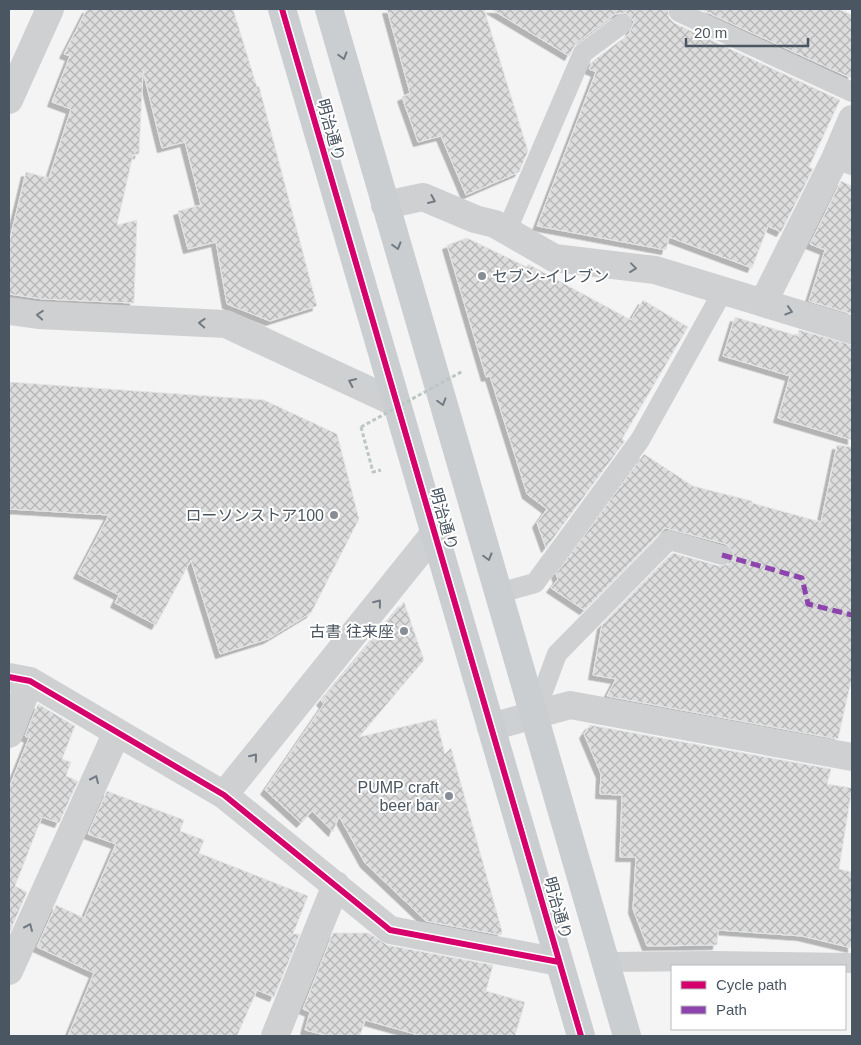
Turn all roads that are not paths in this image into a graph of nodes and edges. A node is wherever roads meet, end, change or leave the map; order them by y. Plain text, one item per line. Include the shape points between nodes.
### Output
1 (50, 9) edge
2 (282, 9) edge
3 (330, 9) edge
4 (679, 12) dead end
5 (622, 24) dead end
6 (852, 92) edge
7 (9, 100) edge
8 (852, 119) edge
9 (844, 162) edge
10 (385, 205) junction
11 (507, 230) junction
12 (723, 291) junction
13 (763, 303) junction
14 (9, 310) edge
15 (852, 330) edge
16 (396, 403) junction
17 (434, 534) junction
18 (722, 555) dead end
19 (499, 593) junction
20 (20, 679) edge
21 (534, 716) junction
22 (490, 728) junction
23 (117, 732) junction
24 (9, 734) edge
25 (852, 757) edge
26 (224, 795) junction
27 (336, 885) junction
28 (560, 962) junction
29 (607, 962) junction
30 (852, 963) edge
31 (9, 971) edge
32 (275, 1036) edge
33 (581, 1036) edge
34 (628, 1036) edge

1 - 7 street
2 - 16 main road, 明治通り
3 -> 10 main road, 明治通り
4 - 6 lane
5 - 11 lane via 583,53
8 - 9 street
9 - 13 street
10 -> 11 street via 423,196
10 -> 19 main road, 明治通り
11 -> 12 street via 554,258 655,270
12 - 13 street
12 - 19 lane via 640,440 535,583
13 -> 15 street
16 -> 14 street via 226,324 38,315
16 - 17 main road, 明治通り
17 - 22 main road, 明治通り
26 -> 17 street
18 - 21 lane via 669,540 557,654
19 - 21 main road, 明治通り
20 - 23 street
20 - 24 street
21 - 22 street
21 - 25 street via 570,705
21 - 29 main road, 明治通り
22 - 28 main road, 明治通り
23 - 26 street
31 -> 23 street
26 - 27 street
27 - 28 street via 390,930
27 - 32 street
28 - 33 main road, 明治通り
29 - 30 lane
29 - 34 main road, 明治通り

